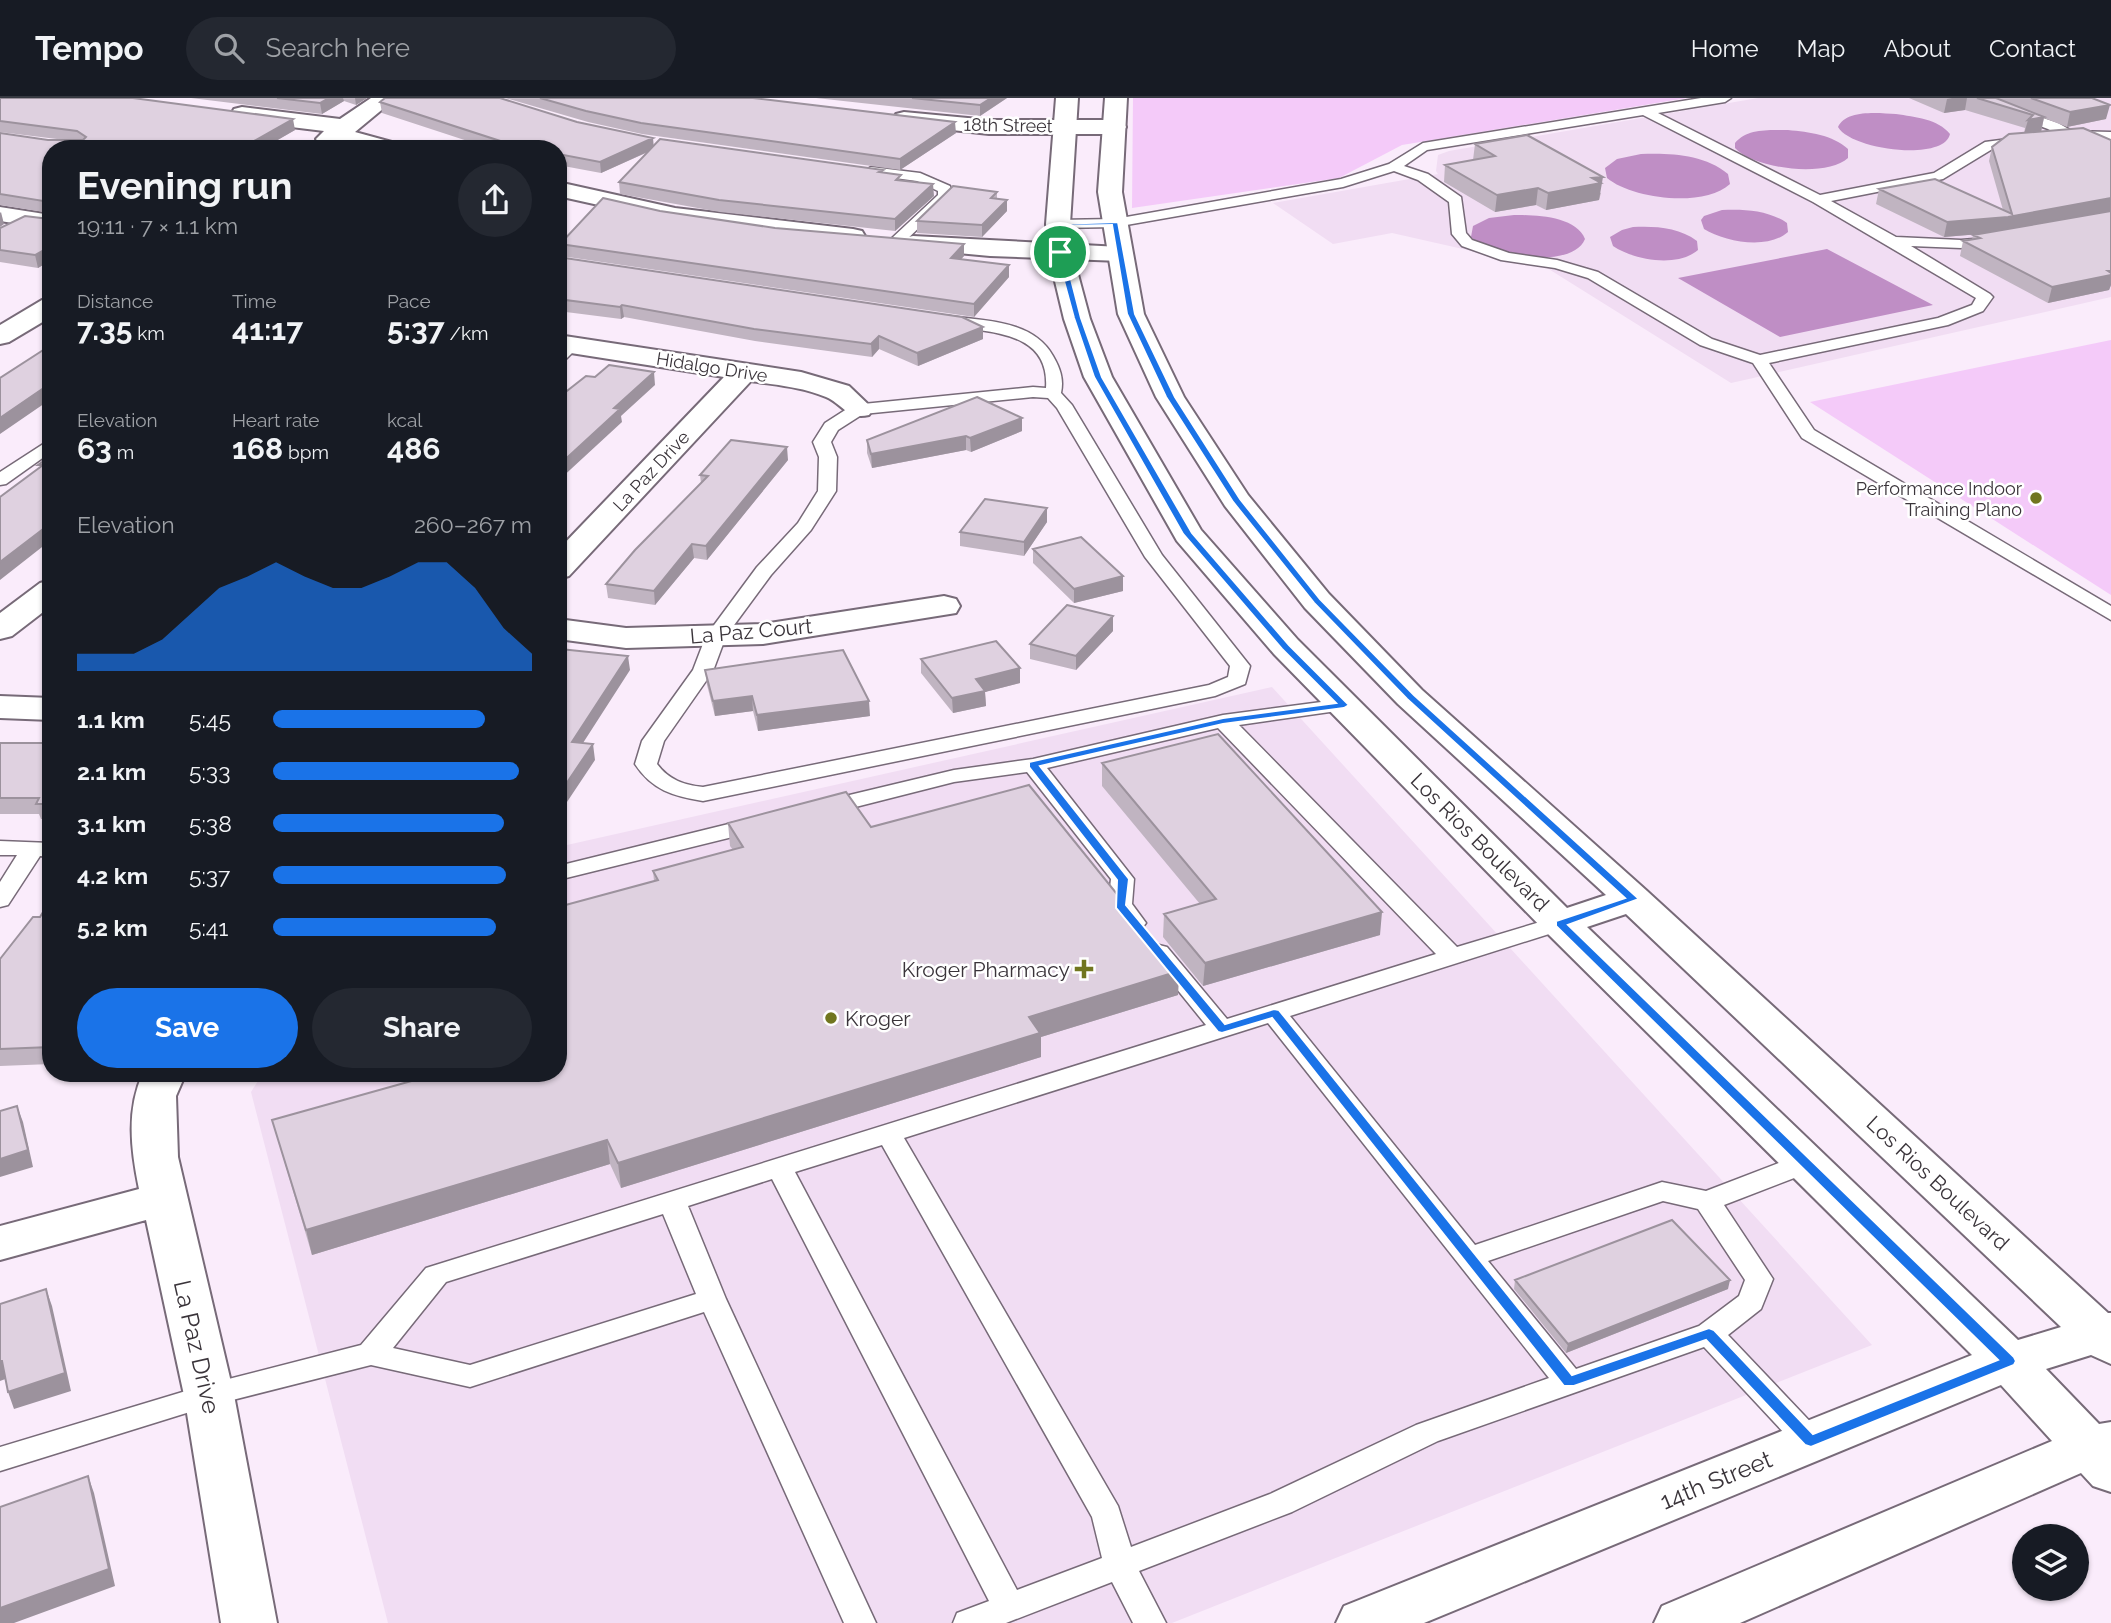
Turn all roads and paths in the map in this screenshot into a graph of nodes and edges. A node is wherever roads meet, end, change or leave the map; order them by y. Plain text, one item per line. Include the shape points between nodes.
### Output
1 (385, 98) edge
2 (1067, 98) edge
3 (1116, 98) edge
4 (1725, 98) edge
5 (1971, 98) edge
6 (223, 111) edge
7 (1645, 111) junction
8 (887, 117) edge
9 (348, 127) junction
10 (1066, 127) junction
11 (1115, 127) junction
12 (2069, 135) junction
13 (2111, 136) edge
14 (327, 140) edge
15 (359, 140) edge
16 (1394, 167) junction
17 (856, 170) edge
18 (567, 193) edge
19 (1820, 199) junction
20 (1115, 223) junction
21 (1058, 224) junction
22 (2009, 238) edge
23 (897, 241) junction
24 (1896, 241) junction
25 (1060, 252) junction
26 (1120, 254) junction
27 (42, 311) edge
28 (929, 318) edge
29 (0, 336) edge
30 (567, 350) edge
31 (1759, 360) junction
32 (743, 373) junction
33 (1053, 394) junction
34 (859, 409) junction
35 (42, 450) edge
36 (0, 480) edge
37 (567, 559) edge
38 (42, 597) edge
39 (944, 606) dead end
40 (2111, 614) edge
41 (0, 629) edge
42 (567, 630) edge
43 (716, 636) junction
44 (1410, 697) junction
45 (1344, 705) junction
46 (0, 707) edge
47 (42, 709) edge
48 (1223, 721) junction
49 (1033, 765) junction
50 (809, 811) edge
51 (783, 818) edge
52 (0, 848) edge
53 (42, 850) edge
54 (567, 871) edge
55 (1633, 899) junction
56 (0, 900) edge
57 (1560, 923) junction
58 (1453, 957) junction
59 (1274, 1013) junction
60 (1222, 1029) junction
61 (160, 1082) edge
62 (888, 1133) junction
63 (1806, 1163) junction
64 (779, 1167) junction
65 (163, 1199) junction
66 (672, 1201) junction
67 (1707, 1201) junction
68 (0, 1243) edge
69 (1469, 1257) junction
70 (712, 1299) junction
71 (1709, 1334) junction
72 (2107, 1337) edge
73 (372, 1354) junction
74 (2009, 1361) junction
75 (1569, 1382) junction
76 (209, 1395) junction
77 (1811, 1441) junction
78 (2103, 1454) edge
79 (0, 1459) edge
80 (1119, 1564) junction
81 (1009, 1607) junction
82 (249, 1623) edge
83 (860, 1623) edge
84 (969, 1623) edge
85 (1150, 1623) edge
86 (1364, 1623) edge
87 (1682, 1623) edge

1 - 9 main road
2 - 10 main road, Los Rios Boulevard
3 - 11 main road, Los Rios Boulevard
4 - 7 lane
5 - 12 lane
6 - 9 main road
7 - 16 lane via 1423,147
7 - 19 lane
8 - 10 main road, 18th Street via 989,127
9 - 14 main road
9 - 15 main road via 337,134
10 - 11 main road, 18th Street
10 - 21 main road, Los Rios Boulevard
11 - 20 main road, Los Rios Boulevard via 1110,192
12 - 13 lane
12 - 19 lane via 1990,145 1938,176
16 - 20 lane via 1343,183
16 - 31 lane via 1423,177 1456,200 1459,233 1467,243 1506,257 1593,275 1706,342
17 - 23 lane via 924,178 946,189 945,196
18 - 23 main road via 675,215
19 - 24 lane
20 - 21 lane
20 - 26 main road, Los Rios Boulevard
21 - 25 main road, Los Rios Boulevard
22 - 24 lane via 1961,244
23 - 25 main road
24 - 31 lane via 1985,297 1978,308 1942,322
25 - 26 main road
25 - 45 main road, Los Rios Boulevard via 1098,377 1188,534 1286,647
26 - 44 main road, Los Rios Boulevard via 1136,326 1170,397 1236,500 1317,601
27 - 29 main road
28 - 33 lane via 1011,330 1032,340 1046,355 1056,382
30 - 32 main road, Hidalgo Drive
31 - 40 lane via 1808,434
32 - 34 main road, Hidalgo Drive via 801,380 839,392
32 - 37 main road, La Paz Drive
33 - 34 lane via 1033,392
33 - 43 lane via 1064,405 1154,557 1240,666 1238,680 1215,690 703,794 673,790 646,764 653,741 704,671
34 - 43 lane via 831,427 822,442 828,457 827,491
35 - 36 lane
38 - 41 main road
39 - 43 main road, La Paz Court via 762,634
42 - 43 main road, La Paz Court via 626,638
44 - 45 main road
44 - 55 main road, Los Rios Boulevard
45 - 48 lane
45 - 57 main road, Los Rios Boulevard
46 - 47 main road
48 - 49 lane
48 - 58 lane
49 - 50 lane via 954,776
49 - 60 lane via 1123,879 1120,905
51 - 54 lane
52 - 53 lane
53 - 56 lane
55 - 57 main road
55 - 72 main road, Los Rios Boulevard
57 - 58 lane
57 - 63 main road, Los Rios Boulevard
58 - 59 lane
59 - 60 lane
59 - 69 lane
60 - 62 lane
61 - 65 main road, La Paz Drive via 154,1096 155,1157
62 - 64 lane
62 - 80 lane via 1107,1515
63 - 67 lane
63 - 74 main road, Los Rios Boulevard
64 - 66 lane
64 - 81 lane
65 - 68 main road
65 - 76 main road, La Paz Drive
66 - 70 lane
66 - 73 lane via 436,1275
67 - 69 lane via 1662,1191
67 - 71 lane via 1759,1279 1751,1302
69 - 75 lane
70 - 73 lane via 470,1377
70 - 83 lane
71 - 75 lane
71 - 77 lane
72 - 74 main road, 14th Street
73 - 76 lane
74 - 77 main road, 14th Street
74 - 78 main road, Los Rios Boulevard
75 - 80 lane via 1427,1433 1281,1503
76 - 79 lane
76 - 82 main road, La Paz Drive
77 - 86 main road, 14th Street
78 - 87 main road
80 - 81 lane
80 - 85 lane
81 - 84 lane

